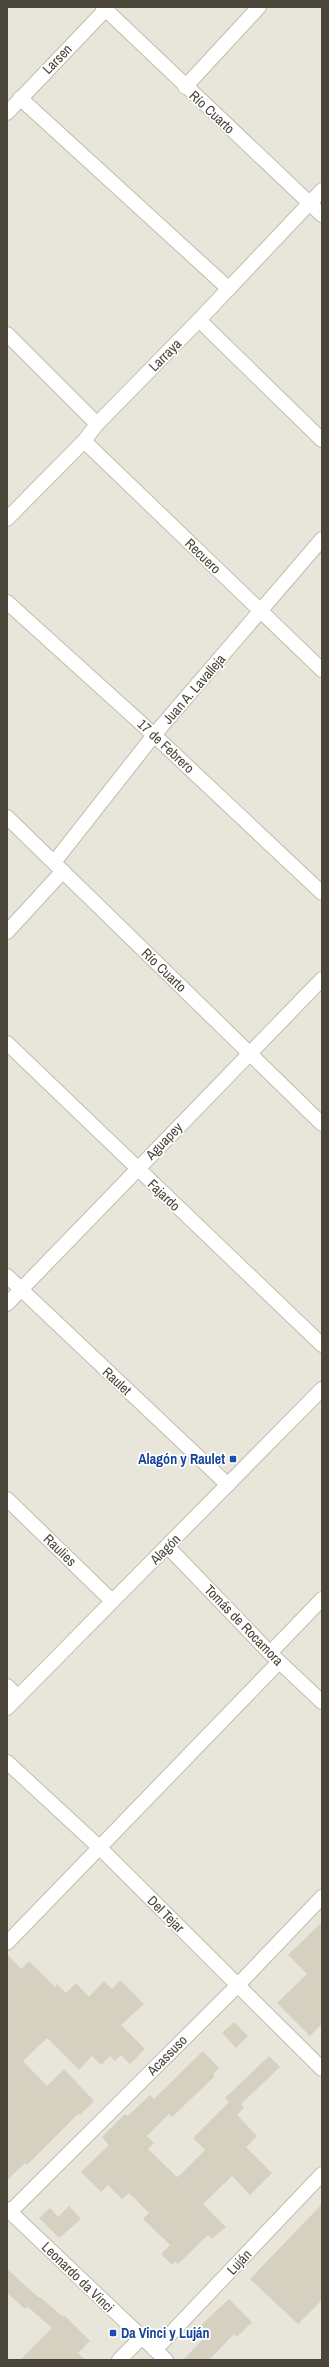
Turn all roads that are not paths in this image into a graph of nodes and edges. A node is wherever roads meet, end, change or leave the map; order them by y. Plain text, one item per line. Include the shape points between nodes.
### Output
1 (259, 7) edge
2 (106, 8) edge
3 (185, 87) junction
4 (20, 98) junction
5 (7, 113) edge
6 (322, 190) edge
7 (310, 204) junction
8 (322, 215) edge
9 (229, 289) junction
10 (199, 320) junction
11 (7, 334) edge
12 (96, 424) junction
13 (322, 440) edge
14 (84, 441) junction
15 (7, 519) edge
16 (322, 539) edge
17 (7, 602) edge
18 (261, 612) junction
19 (322, 670) edge
20 (154, 735) junction
21 (7, 817) edge
22 (58, 866) junction
23 (322, 893) edge
24 (7, 932) edge
25 (322, 979) edge
26 (7, 1043) edge
27 (249, 1053) junction
28 (322, 1124) edge
29 (136, 1168) junction
30 (7, 1276) edge
31 (21, 1290) junction
32 (7, 1304) edge
33 (322, 1346) edge
34 (322, 1389) edge
35 (228, 1485) junction
36 (7, 1499) edge
37 (168, 1547) junction
38 (322, 1599) edge
39 (112, 1601) junction
40 (275, 1657) junction
41 (7, 1686) edge
42 (18, 1697) junction
43 (322, 1702) edge
44 (7, 1708) edge
45 (7, 1762) edge
46 (99, 1847) junction
47 (322, 1897) edge
48 (7, 1943) edge
49 (237, 1986) junction
50 (322, 2070) edge
51 (322, 2174) edge
52 (8, 2210) edge
53 (141, 2338) junction
54 (155, 2350) junction
55 (119, 2360) edge
56 (166, 2360) edge

1 - 3 street
2 - 3 street, Río Cuarto
2 - 4 street, Larsen
3 - 7 street, Río Cuarto
4 - 5 street, Larsen
4 - 9 street
6 - 7 street, Larraya
7 - 8 street, Río Cuarto
7 - 9 street, Larraya
9 - 10 street, Larraya
10 - 12 street, Larraya
10 - 13 street
11 - 12 street
12 - 14 street, Larraya
14 - 15 street, Larraya
14 - 18 street, Recuero
16 - 18 street, Juan A. Lavalleja
17 - 20 street, 17 de Febrero
18 - 19 street, Recuero
18 - 20 street, Juan A. Lavalleja
20 - 22 street, Juan A. Lavalleja
20 - 23 street, 17 de Febrero
21 - 22 street, Río Cuarto
22 - 24 street, Juan A. Lavalleja
22 - 27 street, Río Cuarto
25 - 27 street, Aguapey
26 - 29 street, Fajardo
27 - 28 street, Río Cuarto
27 - 29 street, Aguapey
29 - 31 street, Aguapey
29 - 33 street, Fajardo
30 - 31 street, Raulet
31 - 32 street, Aguapey
31 - 35 street, Raulet
34 - 35 street, Alagón
35 - 37 street, Alagón
36 - 39 street, Raulies
37 - 39 street, Alagón
37 - 40 street, Tomás de Rocamora
38 - 40 street
39 - 42 street, Alagón
40 - 43 street, Tomás de Rocamora
40 - 46 street
41 - 42 street
42 - 44 street, Alagón
45 - 46 street, Del Tejar
46 - 48 street
46 - 49 street, Del Tejar
47 - 49 street, Acassuso
49 - 50 street, Del Tejar
49 - 52 street, Acassuso
51 - 54 street, Luján
52 - 53 street, Leonardo da Vinci
53 - 54 street, Leonardo da Vinci
53 - 55 street
54 - 56 street, Leonardo da Vinci

